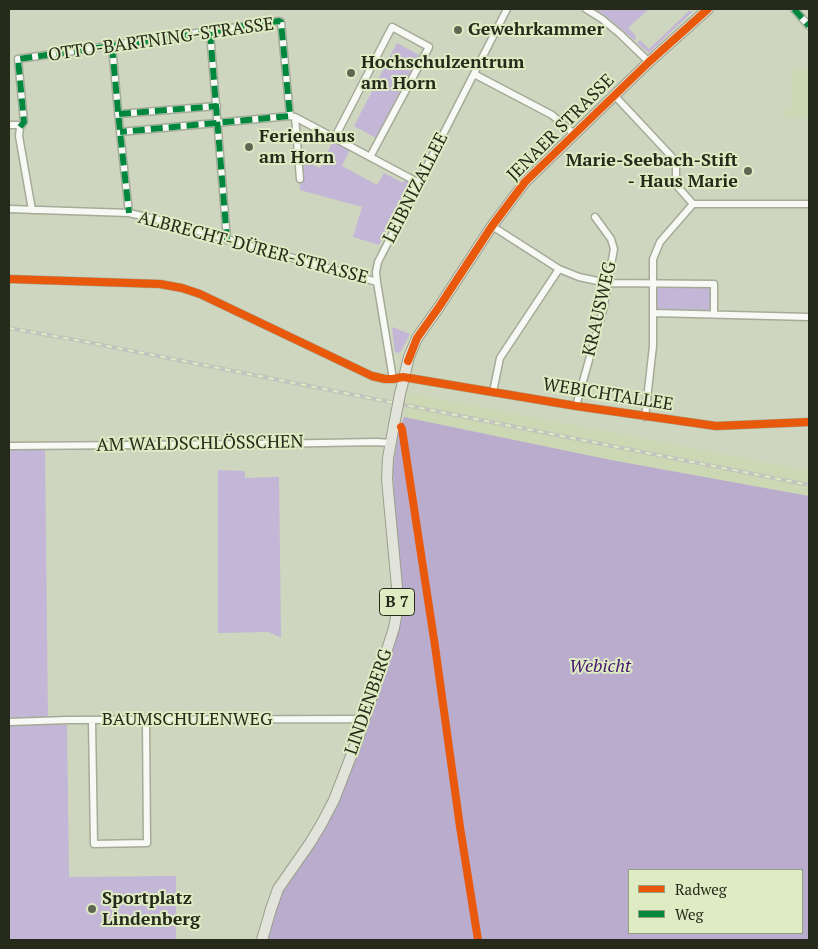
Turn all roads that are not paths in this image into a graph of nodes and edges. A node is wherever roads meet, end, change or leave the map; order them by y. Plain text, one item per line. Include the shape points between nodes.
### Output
1 (508, 9) edge
2 (586, 9) edge
3 (708, 9) edge
4 (794, 9) edge
5 (594, 11) edge
6 (809, 26) edge
7 (210, 32) junction
8 (112, 46) junction
9 (649, 62) junction
10 (474, 74) junction
11 (614, 96) junction
12 (216, 106) junction
13 (118, 114) junction
14 (292, 117) junction
15 (218, 122) junction
16 (9, 125) edge
17 (20, 127) junction
18 (120, 132) junction
19 (574, 134) junction
20 (334, 139) junction
21 (370, 157) junction
22 (300, 179) dead end
23 (419, 183) junction
24 (693, 204) junction
25 (809, 204) edge
26 (9, 209) edge
27 (32, 210) junction
28 (129, 213) junction
29 (595, 217) dead end
30 (492, 226) junction
31 (226, 240) junction
32 (559, 268) junction
33 (9, 279) edge
34 (377, 282) junction
35 (608, 283) junction
36 (654, 284) junction
37 (654, 313) junction
38 (714, 314) junction
39 (809, 317) edge
40 (398, 378) junction
41 (493, 392) junction
42 (576, 406) junction
43 (645, 417) junction
44 (809, 422) edge
45 (390, 443) junction
46 (9, 446) edge
47 (92, 720) junction
48 (146, 720) junction
49 (364, 721) junction
50 (9, 722) edge
51 (262, 940) edge

1 - 10 street, LEIBNIZALLEE
2 - 5 street
3 - 9 main road, JENAER STRASSE / B 7
4 - 6 street
5 - 9 street
7 - 8 street, OTTO-BARTNING-STRASSE
7 - 12 street
7 - 14 street, OTTO-BARTNING-STRASSE via 281,22
8 - 13 street
8 - 17 street, OTTO-BARTNING-STRASSE via 18,60 24,122
9 - 11 main road, JENAER STRASSE / B 7
10 - 19 street via 552,115
10 - 23 street, LEIBNIZALLEE
11 - 19 main road, JENAER STRASSE / B 7
11 - 24 street via 672,157 678,187
12 - 13 street
12 - 15 street
13 - 18 street
14 - 15 street
14 - 20 street
14 - 22 street
15 - 18 street
15 - 31 street
16 - 17 street
17 - 27 street
18 - 28 street
19 - 30 main road, JENAER STRASSE / B 7 via 525,182
20 - 21 street
20 - 21 street via 392,27 429,47
21 - 23 street
23 - 34 street, LEIBNIZALLEE via 378,262
24 - 25 street
24 - 36 street via 658,247 653,259
26 - 27 street, ALBRECHT-DÜRER-STRASSE
27 - 28 street, ALBRECHT-DÜRER-STRASSE
28 - 31 street, ALBRECHT-DÜRER-STRASSE
29 - 35 street, KRAUSWEG via 613,244
30 - 32 street
30 - 40 main road, JENAER STRASSE / B 7 via 417,338
31 - 34 street, ALBRECHT-DÜRER-STRASSE
32 - 35 street via 579,277
32 - 41 street via 500,358
33 - 40 street, WEBICHTALLEE via 160,284 182,288 372,376
34 - 40 street, LEIBNIZALLEE
35 - 36 street
35 - 42 street, KRAUSWEG
36 - 37 street
36 - 38 street via 714,284
37 - 38 street
37 - 43 street
38 - 39 street
40 - 41 street, WEBICHTALLEE
40 - 45 main road, JENAER STRASSE / B 7, bridge via 400,394
41 - 42 street, WEBICHTALLEE
42 - 43 street, WEBICHTALLEE
43 - 44 street, WEBICHTALLEE via 716,426
45 - 46 street, AM WALDSCHLÖSSCHEN
45 - 49 main road, LINDENBERG / B 7 via 387,479 397,611
47 - 48 street, BAUMSCHULENWEG
47 - 48 street via 94,844 147,843
47 - 50 street, BAUMSCHULENWEG
48 - 49 street, BAUMSCHULENWEG
49 - 51 main road, LINDENBERG / B 7 via 322,823 278,889

